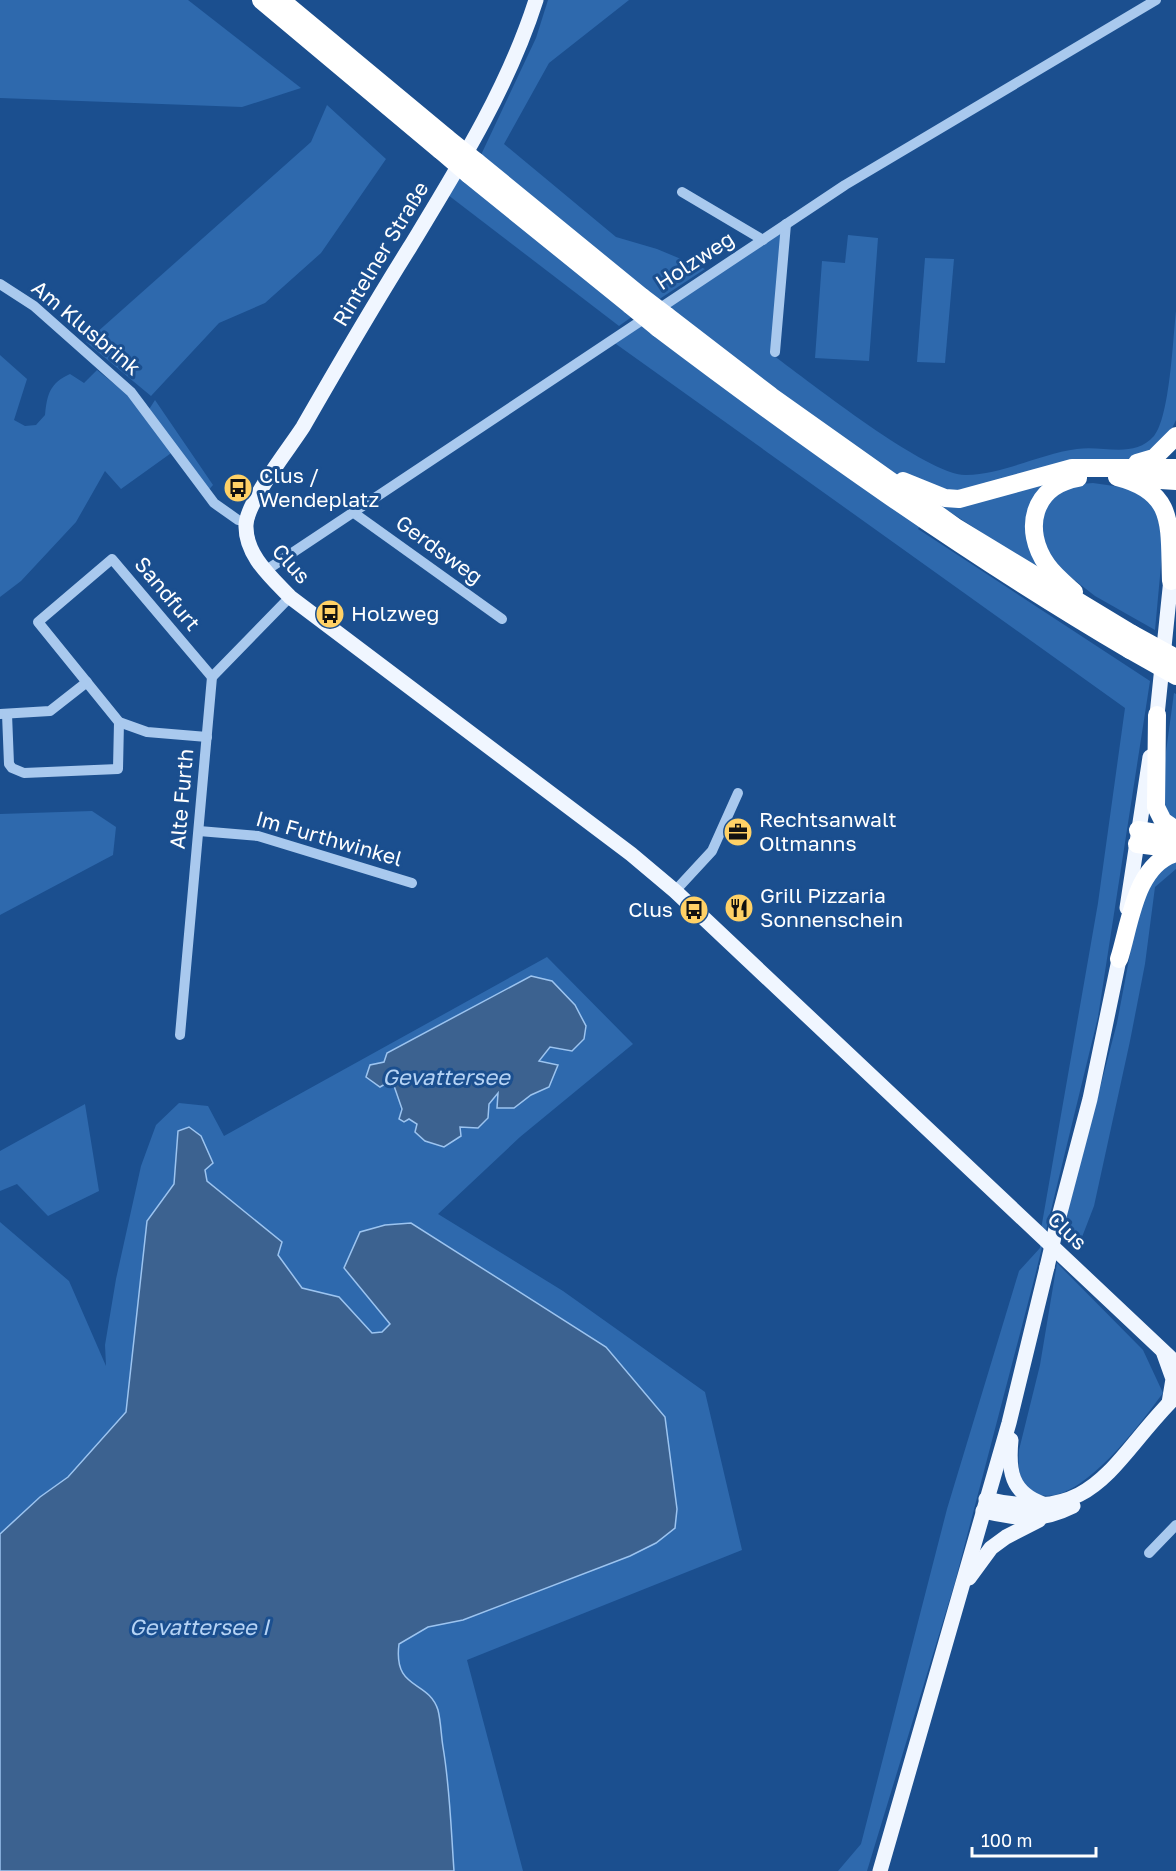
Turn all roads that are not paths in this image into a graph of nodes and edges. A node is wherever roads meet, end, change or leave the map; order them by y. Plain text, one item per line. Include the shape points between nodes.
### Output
1 (261, 0) edge
2 (281, 0) edge
3 (536, 0) edge
4 (1156, 0) edge
5 (443, 144) junction
6 (682, 192) dead end
7 (786, 224) junction
8 (763, 240) junction
9 (0, 284) edge
10 (662, 322) junction
11 (775, 352) dead end
12 (1176, 436) edge
13 (871, 468) junction
14 (1176, 468) edge
15 (1117, 472) junction
16 (1176, 481) edge
17 (354, 513) junction
18 (246, 522) junction
19 (1176, 537) edge
20 (265, 571) junction
21 (1171, 581) junction
22 (290, 597) junction
23 (1101, 614) junction
24 (502, 619) dead end
25 (1131, 642) junction
26 (1176, 658) edge
27 (1176, 676) edge
28 (212, 677) junction
29 (87, 682) junction
30 (3, 714) edge
31 (1157, 715) junction
32 (119, 722) junction
33 (207, 737) junction
34 (738, 794) dead end
35 (1176, 830) edge
36 (199, 831) junction
37 (1138, 837) junction
38 (1176, 837) edge
39 (1176, 849) edge
40 (1176, 853) edge
41 (412, 883) dead end
42 (675, 891) junction
43 (1119, 959) junction
44 (180, 1035) dead end
45 (1164, 1352) junction
46 (1176, 1363) edge
47 (1174, 1404) edge
48 (1009, 1423) junction
49 (985, 1505) junction
50 (1045, 1512) junction
51 (1176, 1525) edge
52 (1149, 1553) dead end
53 (963, 1586) junction
54 (880, 1871) edge

1 - 5 highway
2 - 5 highway
3 - 18 main road, Rintelner Straße via 497,98
4 - 7 street, Holzweg via 936,129
5 - 10 highway, bridge
6 - 8 street
7 - 8 street, Holzweg
7 - 11 street
8 - 17 street, Holzweg
9 - 18 street, Am Klusbrink via 34,306 144,405 210,498
10 - 13 highway
10 - 25 highway via 875,488 1045,600
12 - 15 highway via 1154,458
13 - 15 highway via 934,494 959,499 1062,471
13 - 23 highway via 986,546
14 - 15 highway
15 - 16 highway
15 - 21 highway via 1151,488 1167,507
15 - 23 highway via 1080,477 1055,486 1044,495 1033,531 1048,565
17 - 20 street, Holzweg
17 - 24 street, Gerdsweg
18 - 20 main road, Clus via 247,538
19 - 21 main road
20 - 22 main road, Clus
21 - 31 main road
22 - 28 street
22 - 42 main road, Clus
23 - 25 highway
25 - 26 highway, bridge
25 - 27 highway, bridge
28 - 29 street, Sandfurt via 112,559 38,622
28 - 33 street, Alte Furth
29 - 30 street via 50,711
29 - 32 street, Sandfurt
30 - 32 street via 9,764 24,773 118,769
31 - 35 highway via 1156,807 1163,821
31 - 37 main road
32 - 33 street via 147,732
33 - 36 street, Alte Furth
34 - 42 street via 712,851
36 - 41 street, Im Furthwinkel via 258,836
36 - 44 street, Alte Furth
37 - 38 highway
37 - 39 highway
37 - 43 main road
40 - 43 highway via 1157,864 1143,880
42 - 45 main road, Clus
43 - 48 main road, bridge via 1090,1099
45 - 46 main road, Clus
45 - 47 main road via 1173,1379
47 - 50 main road via 1088,1497 1052,1516
48 - 49 main road
48 - 50 main road via 1012,1479 1021,1493
49 - 50 main road via 1009,1517
49 - 53 main road
50 - 53 main road via 991,1548
51 - 52 street
53 - 54 main road

